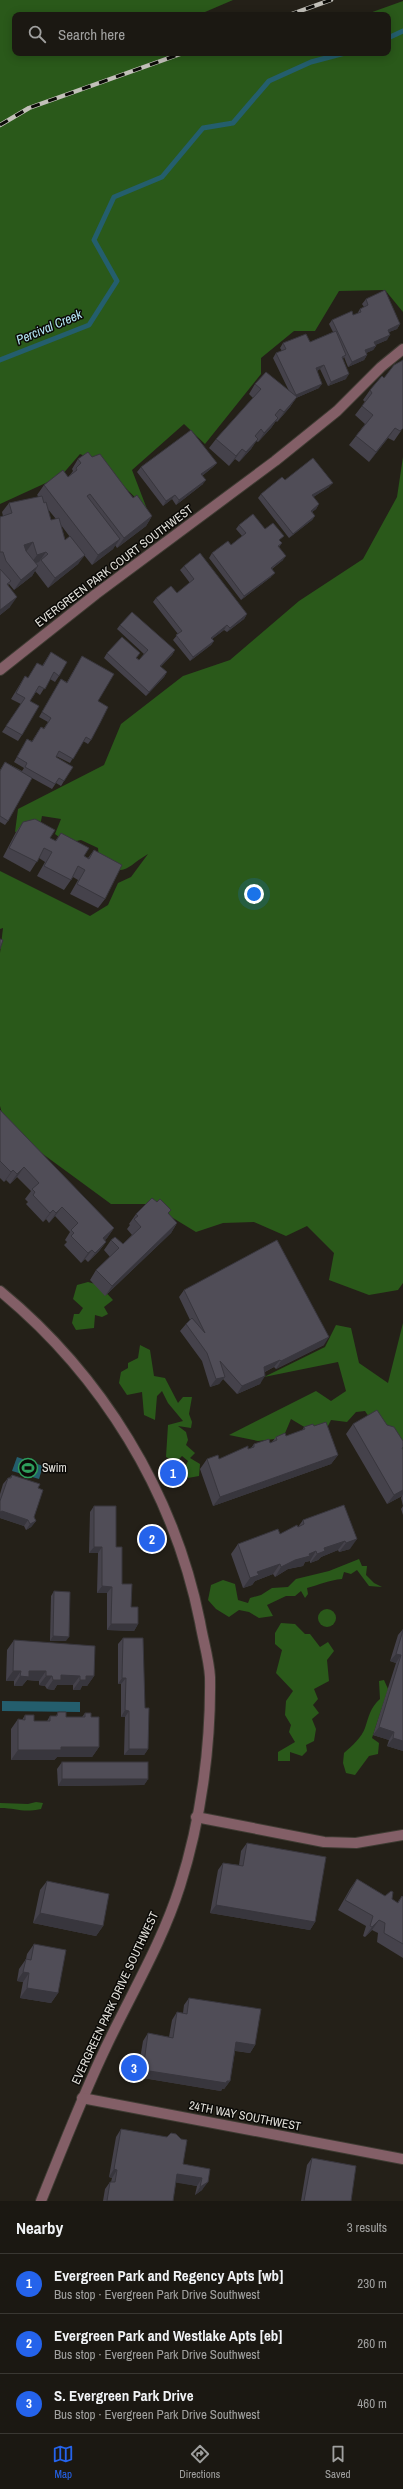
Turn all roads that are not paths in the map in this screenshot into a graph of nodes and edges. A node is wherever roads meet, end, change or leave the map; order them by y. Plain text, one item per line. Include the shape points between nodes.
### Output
1 (403, 349) edge
2 (0, 670) edge
3 (0, 1291) edge
4 (196, 1817) junction
5 (403, 1835) edge
6 (82, 2098) junction
7 (403, 2159) edge
8 (41, 2201) edge

1 - 2 street, EVERGREEN PARK COURT SOUTHWEST via 337,411
3 - 4 street, EVERGREEN PARK DRIVE SOUTHWEST via 25,1312 70,1358 106,1403 150,1475 191,1580 210,1675 206,1768
4 - 5 street via 324,1842 356,1843
4 - 6 street, EVERGREEN PARK DRIVE SOUTHWEST via 180,1887 166,1924
6 - 7 street, 24TH WAY SOUTHWEST
6 - 8 street, EVERGREEN PARK DRIVE SOUTHWEST

